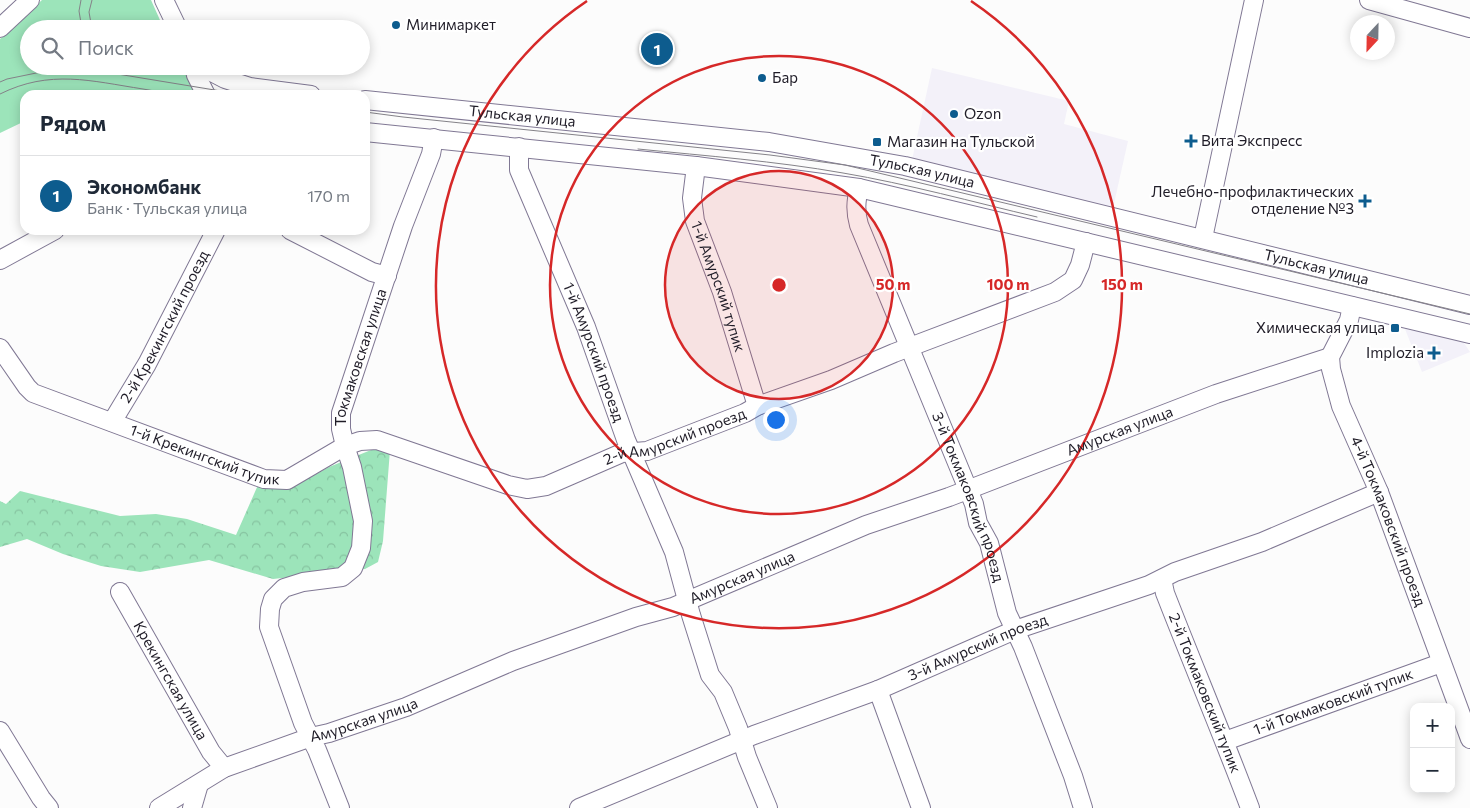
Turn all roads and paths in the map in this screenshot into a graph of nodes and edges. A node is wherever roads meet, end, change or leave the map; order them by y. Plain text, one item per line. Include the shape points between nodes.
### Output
1 (30, 0) edge
2 (164, 0) edge
3 (1254, 0) edge
4 (1370, 0) edge
5 (3, 19) edge
6 (174, 20) edge
7 (1470, 28) edge
8 (196, 75) edge
9 (217, 75) edge
10 (203, 90) edge
11 (273, 90) edge
12 (370, 101) edge
13 (370, 132) edge
14 (434, 138) junction
15 (519, 147) junction
16 (696, 166) junction
17 (859, 188) junction
18 (46, 235) edge
19 (213, 235) edge
20 (300, 235) edge
21 (1202, 238) junction
22 (1086, 242) junction
23 (0, 260) edge
24 (387, 276) junction
25 (1470, 305) edge
26 (1352, 306) junction
27 (1470, 334) edge
28 (0, 348) edge
29 (910, 348) junction
30 (1330, 357) junction
31 (757, 406) junction
32 (112, 422) junction
33 (344, 446) junction
34 (632, 454) junction
35 (968, 489) junction
36 (1379, 492) junction
37 (1162, 579) junction
38 (120, 592) dead end
39 (688, 601) junction
40 (1015, 630) junction
41 (1441, 663) junction
42 (878, 690) junction
43 (0, 731) edge
44 (311, 737) junction
45 (1470, 739) edge
46 (741, 741) junction
47 (1225, 741) junction
48 (224, 768) junction
49 (200, 784) junction
50 (49, 808) edge
51 (159, 808) edge
52 (192, 808) edge
53 (340, 808) edge
54 (578, 808) edge
55 (768, 808) edge
56 (921, 808) edge
57 (1083, 808) edge
58 (1250, 808) edge

1 - 5 street
2 - 6 street
3 - 21 street
4 - 7 street
8 - 10 street
9 - 11 street via 250,87
12 - 21 street, Тульская улица via 769,142 905,166
13 - 14 street, Тульская улица
14 - 15 street, Тульская улица
14 - 24 street, Токмаковская улица via 432,154
15 - 16 street, Тульская улица
15 - 34 street, 1-й Амурский проезд via 520,170 586,327
16 - 17 street, Тульская улица
16 - 31 street, 1-й Амурский тупик via 692,198 695,221 722,292
17 - 22 street, Тульская улица
17 - 29 street, 3-й Токмаковский проезд via 856,214 859,225
18 - 23 street
19 - 32 street, 2-й Крекингский проезд via 147,364
20 - 24 street via 372,272
21 - 25 street, Тульская улица
22 - 26 street, Тульская улица
22 - 29 street, 2-й Амурский проезд via 1073,280 1055,292
24 - 33 street, Токмаковская улица via 341,413
26 - 27 street, Тульская улица
26 - 30 street via 1349,320
28 - 32 street, 1-й Крекингский тупик via 33,393
29 - 31 street, 2-й Амурский проезд
29 - 35 street, 3-й Токмаковский проезд
30 - 35 street, Амурская улица via 1216,394
30 - 36 street, 4-й Токмаковский проезд via 1341,406
31 - 34 street, 2-й Амурский проезд via 647,451
32 - 33 street, 1-й Крекингский тупик via 264,480 287,480
33 - 34 street, 2-й Амурский проезд via 377,440 527,489 546,486 622,453
33 - 44 street, Токмаковская улица via 352,467 363,520 361,548 353,568 342,577 284,588 273,599 270,609 269,627
34 - 39 street, 1-й Амурский проезд via 674,552
35 - 39 street, Амурская улица via 866,524
35 - 40 street, 3-й Токмаковский проезд via 978,523 989,543 1007,613
36 - 37 street, 3-й Амурский проезд via 1262,542
36 - 41 street, 4-й Токмаковский проезд
37 - 40 street, 3-й Амурский проезд
37 - 47 street, 2-й Токмаковский тупик
38 - 48 street, Крекингская улица via 211,752
39 - 44 street, Амурская улица via 513,661 406,707
39 - 46 street, 1-й Амурский проезд via 710,675 723,692
40 - 42 street, 3-й Амурский проезд
40 - 57 street, 3-й Токмаковский проезд
41 - 45 street, 4-й Токмаковский проезд
41 - 47 street, 1-й Токмаковский тупик
42 - 46 street, 3-й Амурский проезд
42 - 56 street
43 - 50 street
44 - 48 street, Амурская улица
44 - 53 street, Токмаковская улица
46 - 54 street, 3-й Амурский проезд
46 - 55 street, 1-й Амурский проезд
47 - 58 street, 2-й Токмаковский тупик
48 - 49 street, Амурская улица
49 - 51 street, Амурская улица
49 - 52 street

